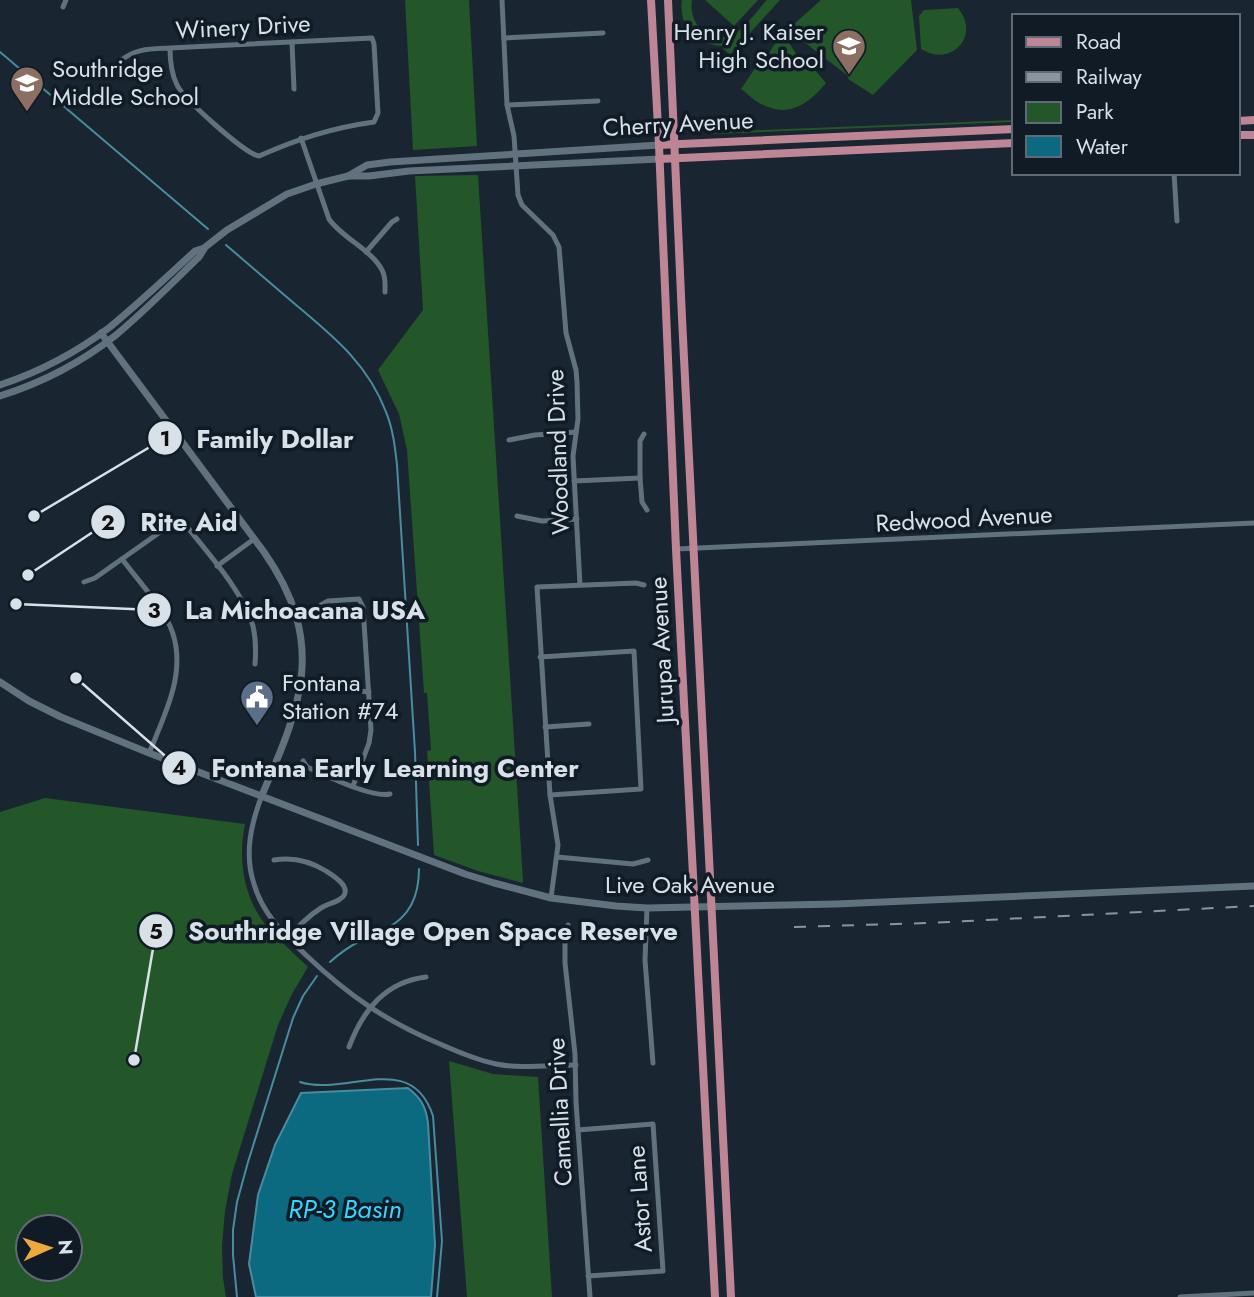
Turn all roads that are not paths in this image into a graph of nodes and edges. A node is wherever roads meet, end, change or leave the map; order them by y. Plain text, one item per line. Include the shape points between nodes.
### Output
1 (66, 0) edge
2 (502, 0) edge
3 (651, 0) edge
4 (668, 0) edge
5 (63, 7) dead end
6 (603, 33) dead end
7 (504, 38) junction
8 (292, 42) junction
9 (170, 48) junction
10 (120, 61) dead end
11 (294, 89) dead end
12 (598, 100) dead end
13 (508, 105) junction
14 (1012, 129) edge
15 (301, 138) junction
16 (1012, 143) edge
17 (674, 144) junction
18 (659, 145) junction
19 (514, 153) junction
20 (659, 159) junction
21 (675, 159) junction
22 (515, 166) junction
23 (1174, 175) edge
24 (348, 176) junction
25 (316, 184) junction
26 (397, 219) dead end
27 (1177, 221) dead end
28 (204, 248) junction
29 (366, 252) junction
30 (385, 292) dead end
31 (101, 333) junction
32 (107, 341) junction
33 (0, 385) edge
34 (0, 396) edge
35 (576, 432) junction
36 (644, 434) dead end
37 (509, 440) dead end
38 (640, 478) junction
39 (574, 481) junction
40 (647, 510) dead end
41 (517, 516) dead end
42 (576, 519) junction
43 (1254, 523) edge
44 (254, 540) junction
45 (694, 548) junction
46 (676, 549) junction
47 (122, 559) junction
48 (217, 566) junction
49 (84, 582) dead end
50 (580, 585) junction
51 (645, 585) dead end
52 (321, 605) dead end
53 (540, 657) junction
54 (255, 664) dead end
55 (0, 682) edge
56 (301, 684) junction
57 (369, 692) junction
58 (589, 724) dead end
59 (545, 727) junction
60 (149, 753) junction
61 (303, 761) dead end
62 (353, 786) junction
63 (390, 794) dead end
64 (262, 795) junction
65 (550, 795) junction
66 (557, 857) junction
67 (274, 860) dead end
68 (648, 860) dead end
69 (1254, 886) edge
70 (551, 898) junction
71 (712, 906) junction
72 (695, 907) junction
73 (647, 908) junction
74 (568, 925) dead end
75 (288, 938) junction
76 (426, 977) dead end
77 (371, 1008) junction
78 (349, 1047) dead end
79 (653, 1063) dead end
80 (576, 1065) junction
81 (578, 1130) junction
82 (588, 1276) junction
83 (1254, 1293) edge
84 (590, 1297) edge
85 (715, 1297) edge
86 (731, 1297) edge
87 (1180, 1297) edge

1 - 5 street
2 - 7 street, Woodland Drive
3 - 18 main road, Jurupa Avenue
4 - 17 main road, Jurupa Avenue
6 - 7 street
7 - 13 street, Woodland Drive
8 - 9 street, Winery Drive
8 - 11 street
8 - 15 street, Winery Drive via 372,38 374,44 379,113 374,122
9 - 10 street, Winery Drive via 133,52
9 - 15 street via 173,75 183,94 255,156
12 - 13 street
13 - 19 street, Woodland Drive
14 - 17 main road, Cherry Avenue
15 - 25 street
16 - 21 main road, Cherry Avenue
17 - 18 main road, Cherry Avenue
17 - 21 main road, Jurupa Avenue
18 - 19 street, Cherry Avenue
18 - 20 main road, Jurupa Avenue
19 - 22 street, Woodland Drive
19 - 24 street, Cherry Avenue via 367,165
20 - 21 main road, Cherry Avenue
20 - 22 street, Cherry Avenue
20 - 46 main road, Jurupa Avenue
21 - 45 main road, Jurupa Avenue
22 - 24 street, Cherry Avenue
22 - 35 street, Woodland Drive via 520,200 553,235 560,251 565,323 576,370
23 - 27 street
24 - 25 street, Cherry Avenue
25 - 28 street, Cherry Avenue via 287,194
25 - 29 street via 333,225
26 - 29 street
28 - 31 street, Cherry Avenue
28 - 32 street, Cherry Avenue via 150,305
29 - 30 street via 381,267
31 - 32 street
31 - 33 street, Cherry Avenue via 54,362
32 - 34 street, Cherry Avenue via 65,368
32 - 44 street
35 - 37 street
35 - 39 street, Woodland Drive
36 - 38 street
38 - 39 street
38 - 40 street
39 - 42 street, Woodland Drive
41 - 42 street via 542,521
42 - 50 street, Woodland Drive
43 - 45 street, Redwood Avenue
44 - 48 street
44 - 56 street via 294,607 302,646
45 - 46 street, Redwood Avenue
45 - 71 main road, Jurupa Avenue
46 - 72 main road, Jurupa Avenue
47 - 48 street via 180,518
47 - 49 street
47 - 60 street via 166,619 177,652 175,684
48 - 54 street via 250,618
50 - 51 street
50 - 53 street via 537,587
52 - 57 street via 359,598
53 - 59 street
53 - 65 street via 634,652 641,789
55 - 60 street, Live Oak Avenue via 39,707
56 - 57 street
56 - 64 street
57 - 62 street via 370,738
58 - 59 street
59 - 65 street
60 - 64 street, Live Oak Avenue
61 - 62 street via 307,767
62 - 63 street
64 - 70 street, Live Oak Avenue via 437,863
64 - 75 street via 248,849 251,875 268,916
65 - 66 street
66 - 68 street via 633,864
66 - 70 street
67 - 75 street via 312,864 345,888 342,899 320,909
69 - 71 street, Live Oak Avenue
70 - 73 street, Live Oak Avenue
71 - 72 street, Live Oak Avenue
71 - 86 main road, Jurupa Avenue
72 - 73 street, Live Oak Avenue
72 - 85 main road, Jurupa Avenue
73 - 79 street via 645,960
74 - 80 street, Camellia Drive via 565,963
75 - 77 street
76 - 77 street via 393,987
77 - 78 street
77 - 80 street via 422,1037 488,1062
80 - 81 street, Camellia Drive
81 - 82 street, Camellia Drive
81 - 82 street, Astor Lane via 653,1124 663,1270
82 - 84 street, Camellia Drive
83 - 87 street

